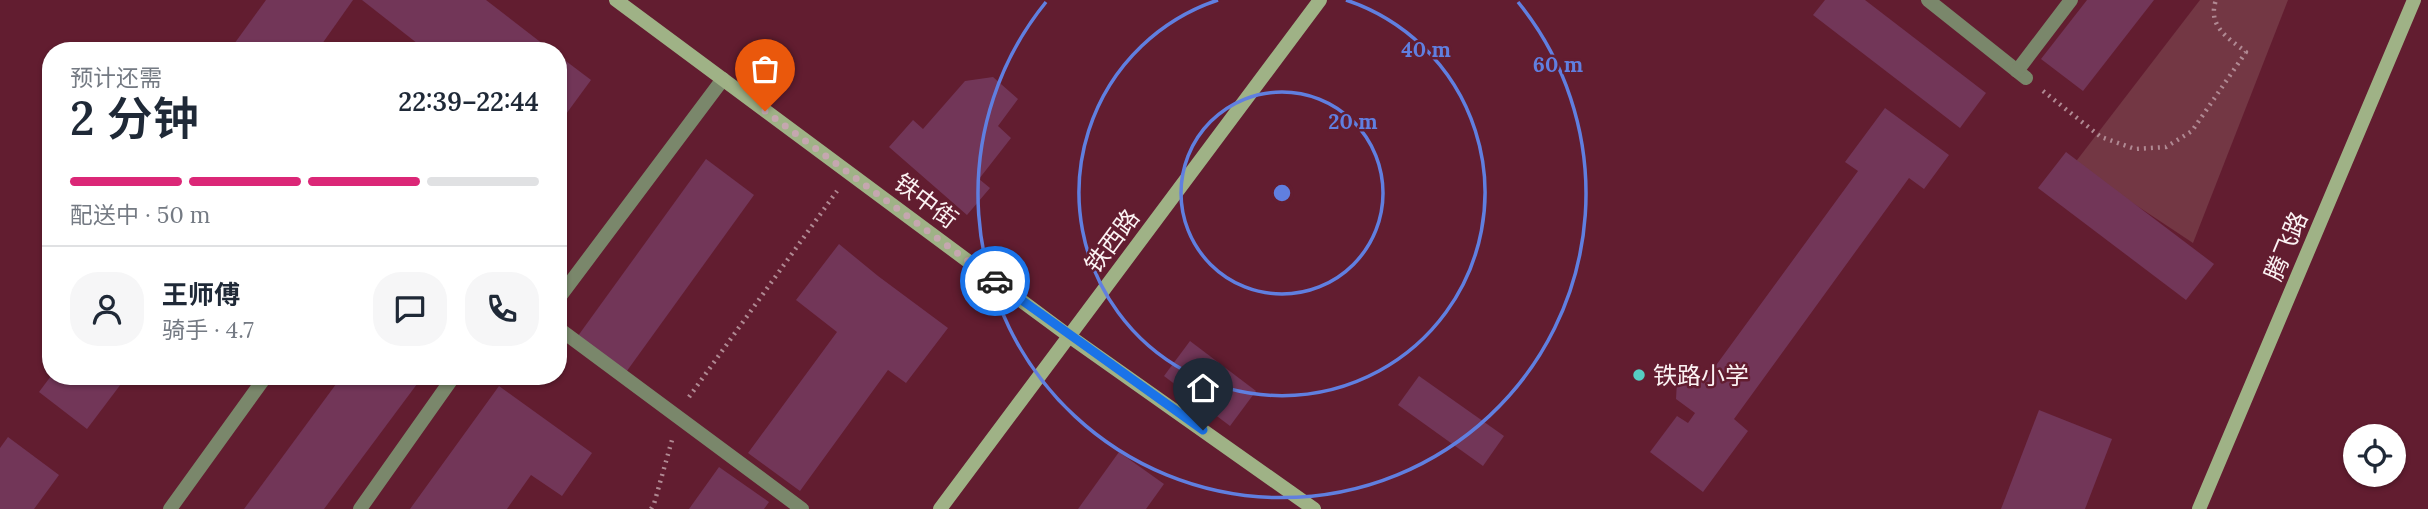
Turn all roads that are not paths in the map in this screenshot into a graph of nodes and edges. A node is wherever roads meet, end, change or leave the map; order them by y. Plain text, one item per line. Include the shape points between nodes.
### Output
1 (616, 0) edge
2 (1320, 0) edge
3 (1928, 0) edge
4 (2071, 0) edge
5 (2414, 0) edge
6 (723, 79) junction
7 (567, 287) edge
8 (567, 334) edge
9 (1069, 336) junction
10 (260, 385) edge
11 (448, 385) edge
12 (170, 509) edge
13 (360, 509) edge
14 (802, 509) edge
15 (940, 509) edge
16 (1314, 509) edge
17 (2199, 509) edge

1 - 6 street, 铁中街
2 - 9 street, 铁西路
3 - 4 lane via 2021,74
5 - 17 street, 腾飞路
6 - 7 lane
6 - 9 street, 铁中街
8 - 14 lane
9 - 15 street, 铁西路
9 - 16 street, 铁中街
10 - 12 lane
11 - 13 lane

